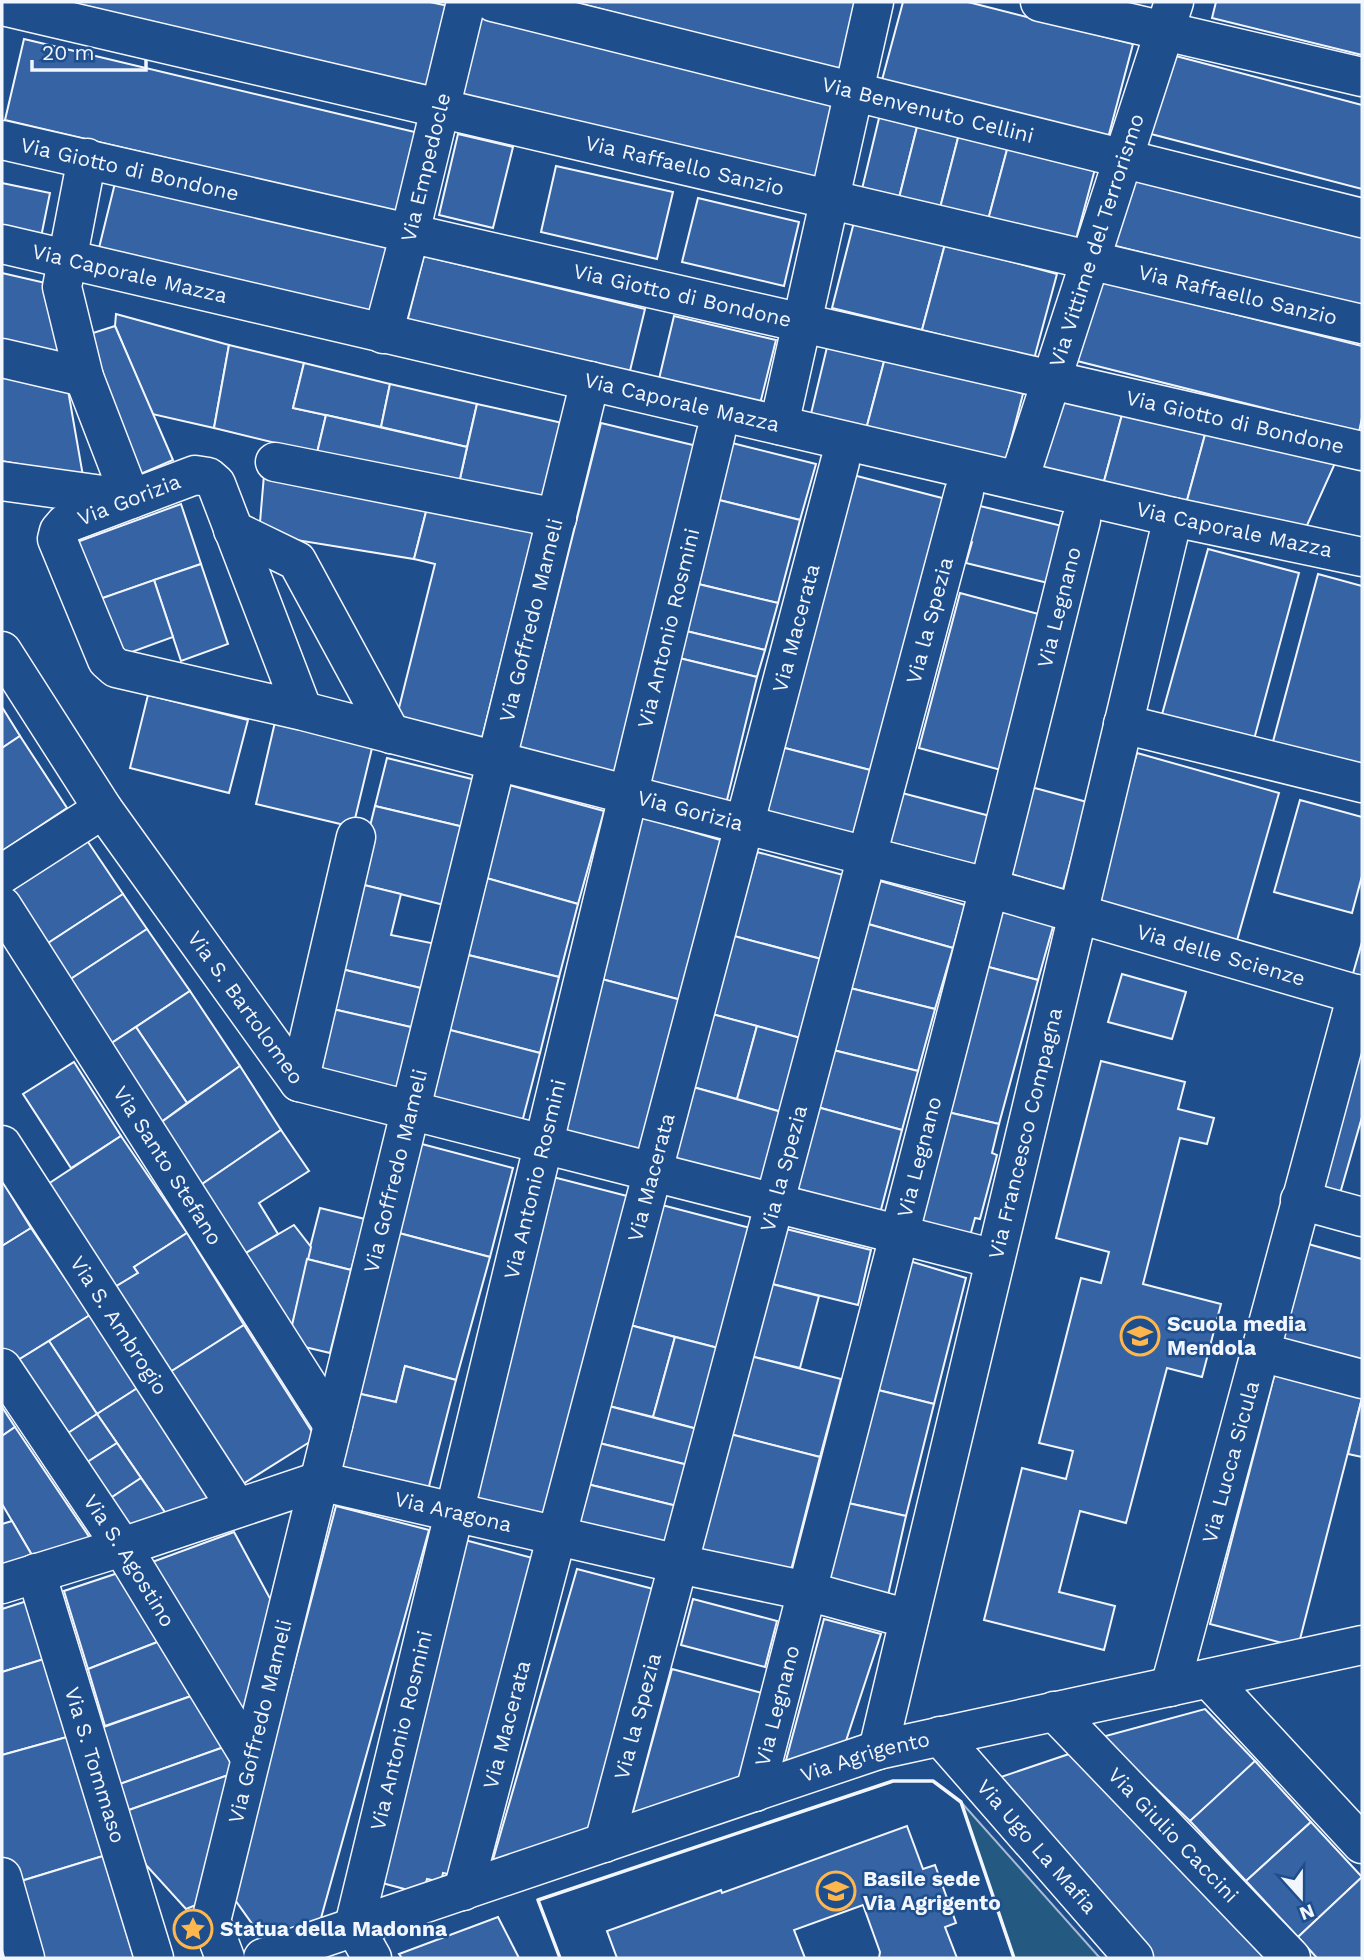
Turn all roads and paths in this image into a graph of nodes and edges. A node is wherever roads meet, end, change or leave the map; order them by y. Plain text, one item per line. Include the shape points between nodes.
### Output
1 (466, 2) edge
2 (493, 2) edge
3 (874, 2) edge
4 (1040, 2) edge
5 (6, 14) edge
6 (1169, 16) edge
7 (1362, 77) edge
8 (854, 92) junction
9 (440, 109) junction
10 (2, 140) edge
11 (87, 159) junction
12 (1123, 159) junction
13 (830, 200) junction
14 (1362, 218) edge
15 (410, 233) junction
16 (2, 244) edge
17 (1091, 259) junction
18 (66, 260) junction
19 (802, 323) junction
20 (1362, 324) edge
21 (383, 334) junction
22 (2, 358) edge
23 (84, 377) junction
24 (1052, 380) junction
25 (588, 392) junction
26 (779, 425) junction
27 (716, 433) junction
28 (1362, 451) edge
29 (275, 462) dead end
30 (840, 462) junction
31 (1019, 480) junction
32 (2, 481) edge
33 (964, 492) junction
34 (131, 499) junction
35 (556, 519) junction
36 (1081, 520) junction
37 (1170, 529) junction
38 (233, 530) junction
39 (1362, 557) edge
40 (2, 651) edge
41 (303, 711) junction
42 (1123, 724) junction
43 (391, 734) junction
44 (497, 762) junction
45 (1362, 783) edge
46 (628, 795) junction
47 (103, 809) junction
48 (744, 825) junction
49 (356, 837) dead end
50 (867, 856) junction
51 (2, 874) edge
52 (989, 888) junction
53 (2, 906) edge
54 (1078, 913) junction
55 (1359, 995) edge
56 (299, 1082) junction
57 (411, 1110) junction
58 (544, 1143) junction
59 (2, 1144) edge
60 (652, 1171) junction
61 (1300, 1199) junction
62 (775, 1203) junction
63 (1362, 1217) edge
64 (898, 1233) junction
65 (995, 1259) junction
66 (1259, 1352) junction
67 (2, 1368) edge
68 (1362, 1379) edge
69 (333, 1425) junction
70 (319, 1482) junction
71 (237, 1508) junction
72 (454, 1513) junction
73 (557, 1535) junction
74 (122, 1547) junction
75 (679, 1564) junction
76 (19, 1578) edge
77 (807, 1591) junction
78 (909, 1619) junction
79 (1360, 1648) edge
80 (1210, 1679) junction
81 (1170, 1687) junction
82 (1054, 1711) junction
83 (940, 1737) junction
84 (878, 1750) junction
85 (250, 1756) junction
86 (755, 1792) junction
87 (604, 1843) junction
88 (1362, 1844) edge
89 (2, 1877) edge
90 (463, 1891) junction
91 (363, 1942) edge
92 (25, 1958) edge
93 (154, 1958) edge
94 (225, 1958) edge
95 (264, 1958) edge
96 (1134, 1958) edge
97 (1291, 1958) edge

1 - 9 street, Via Empedocle
2 - 8 street, Via Benvenuto Cellini
3 - 8 street
4 - 6 street
5 - 9 street, Via Raffaello Sanzio
6 - 7 street
6 - 12 street, Via Vittime del Terrorismo
8 - 12 street, Via Benvenuto Cellini
8 - 13 street
9 - 13 street, Via Raffaello Sanzio
9 - 15 street, Via Empedocle
10 - 11 street, Via Giotto di Bondone
11 - 15 street, Via Giotto di Bondone
11 - 18 street
12 - 14 street, Via Benvenuto Cellini
12 - 17 street, Via Vittime del Terrorismo
13 - 17 street, Via Raffaello Sanzio
13 - 19 street
15 - 19 street, Via Giotto di Bondone
15 - 21 street, Via Empedocle
16 - 18 street, Via Caporale Mazza
17 - 20 street, Via Raffaello Sanzio
17 - 24 street, Via Vittime del Terrorismo
18 - 21 street, Via Caporale Mazza
18 - 23 street via 62,287
19 - 24 street, Via Giotto di Bondone
19 - 26 street
21 - 25 street, Via Caporale Mazza
22 - 23 street
23 - 34 street
24 - 28 street, Via Giotto di Bondone
24 - 31 street, Via Vittime del Terrorismo
25 - 26 street, Via Caporale Mazza
25 - 27 street, Via Caporale Mazza
25 - 35 street, Via Goffredo Mameli
26 - 31 street, Via Caporale Mazza
27 - 30 street, Via Caporale Mazza
27 - 46 street, Via Antonio Rosmini
29 - 35 street
30 - 33 street, Via Caporale Mazza
30 - 48 street, Via Macerata
31 - 37 street, Via Caporale Mazza
32 - 34 street
33 - 36 street, Via Caporale Mazza
33 - 50 street, Via la Spezia
34 - 38 street, Via Gorizia via 195,475 208,477 216,484
34 - 41 street, Via Gorizia via 65,524 57,539 111,665
35 - 44 street, Via Goffredo Mameli
36 - 37 street, Via Caporale Mazza
36 - 52 street, Via Legnano
37 - 39 street, Via Caporale Mazza
37 - 42 street, Via Francesco Compagna
38 - 41 street, Via Gorizia
38 - 43 street via 297,561
40 - 47 street, Via S. Bartolomeo
41 - 43 street, Via Gorizia
42 - 45 street
42 - 54 street, Via Francesco Compagna
43 - 44 street, Via Gorizia
44 - 46 street, Via Gorizia
44 - 57 street, Via Goffredo Mameli
46 - 48 street, Via Gorizia
46 - 58 street, Via Antonio Rosmini
47 - 51 street
47 - 56 street, Via S. Bartolomeo
48 - 50 street, Via Gorizia
48 - 60 street, Via Macerata
49 - 56 street
50 - 52 street, Via Gorizia
50 - 62 street, Via la Spezia
52 - 54 street, Via Gorizia
52 - 64 street, Via Legnano
53 - 69 street, Via Santo Stefano
54 - 55 street, Via delle Scienze
54 - 65 street, Via Francesco Compagna
55 - 61 street, Via Lucca Sicula
56 - 57 street, Via S. Bartolomeo
57 - 58 street, Via S. Bartolomeo
57 - 69 street, Via Goffredo Mameli
58 - 60 street, Via S. Bartolomeo
58 - 72 street, Via Antonio Rosmini
59 - 71 street, Via S. Ambrogio
60 - 62 street, Via S. Bartolomeo
60 - 73 street, Via Macerata
61 - 63 street
61 - 66 street, Via Lucca Sicula
62 - 64 street, Via S. Bartolomeo
62 - 75 street, Via la Spezia
64 - 65 street, Via S. Bartolomeo
64 - 77 street, Via Legnano
65 - 78 street, Via Francesco Compagna
66 - 68 street
66 - 81 street, Via Lucca Sicula
67 - 74 street, Via S. Agostino
69 - 70 street, Via Goffredo Mameli
70 - 71 street
70 - 72 street, Via Aragona
70 - 85 street, Via Goffredo Mameli
71 - 74 street
72 - 73 street, Via Aragona
72 - 91 street, Via Antonio Rosmini
73 - 75 street, Via Aragona
73 - 90 street, Via Macerata
74 - 76 street
74 - 85 street, Via S. Agostino
75 - 77 street, Via Aragona
75 - 87 street, Via la Spezia
76 - 93 street, Via S. Tommaso
77 - 78 street, Via Aragona
77 - 86 street, Via Legnano
78 - 84 street, Via Francesco Compagna
79 - 80 street, Via Agrigento
80 - 81 street, Via Agrigento
80 - 88 street
81 - 82 street, Via Agrigento
82 - 83 street, Via Agrigento
82 - 97 street, Via Giulio Caccini
83 - 84 street, Via Agrigento
83 - 96 street, Via Ugo La Mafia
84 - 86 street, Via Agrigento
85 - 94 street, Via Goffredo Mameli via 211,1921
86 - 87 street, Via Agrigento
87 - 90 street, Via Agrigento
89 - 92 street
90 - 91 street, Via Agrigento
91 - 95 street, Via Agrigento

